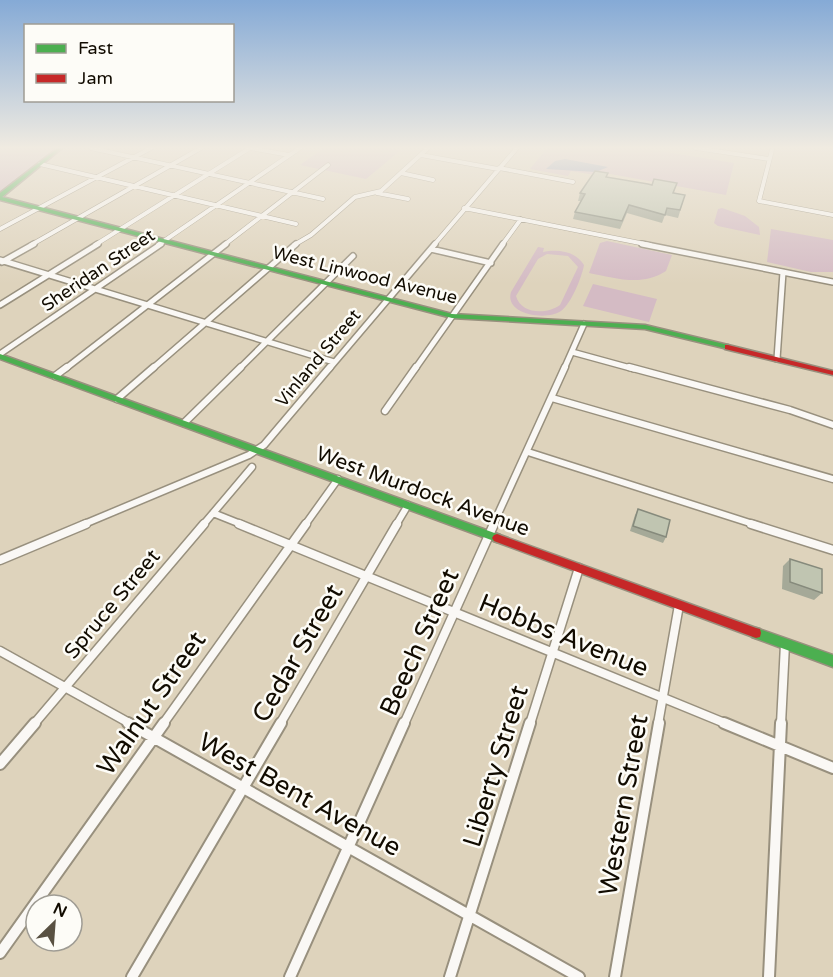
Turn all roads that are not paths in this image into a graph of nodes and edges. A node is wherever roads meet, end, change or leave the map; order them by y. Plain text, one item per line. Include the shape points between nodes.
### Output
1 (294, 193) edge
2 (65, 194) edge
3 (122, 194) edge
4 (168, 194) edge
5 (233, 194) edge
6 (297, 194) edge
7 (374, 194) edge
8 (380, 194) edge
9 (477, 194) edge
10 (761, 194) edge
11 (174, 195) junction
12 (0, 197) edge
13 (323, 199) dead end
14 (408, 199) dead end
15 (216, 205) junction
16 (39, 208) junction
17 (464, 208) junction
18 (833, 215) edge
19 (263, 216) junction
20 (80, 218) junction
21 (521, 219) junction
22 (296, 224) dead end
23 (0, 229) edge
24 (121, 229) junction
25 (165, 241) junction
26 (431, 249) junction
27 (215, 254) junction
28 (353, 256) dead end
29 (2, 262) edge
30 (490, 262) junction
31 (268, 268) junction
32 (783, 272) junction
33 (49, 275) junction
34 (833, 282) edge
35 (326, 283) junction
36 (95, 289) junction
37 (388, 299) junction
38 (0, 305) edge
39 (148, 305) junction
40 (452, 316) junction
41 (205, 322) junction
42 (584, 324) junction
43 (267, 342) junction
44 (572, 352) junction
45 (0, 355) edge
46 (777, 359) junction
47 (334, 362) junction
48 (833, 373) edge
49 (55, 376) junction
50 (552, 398) junction
51 (117, 399) junction
52 (385, 411) dead end
53 (184, 423) junction
54 (833, 425) edge
55 (256, 449) junction
56 (528, 452) junction
57 (252, 467) dead end
58 (338, 479) junction
59 (833, 479) edge
60 (408, 505) junction
61 (213, 513) junction
62 (490, 535) junction
63 (290, 545) junction
64 (833, 549) edge
65 (0, 560) edge
66 (579, 568) junction
67 (366, 576) junction
68 (680, 605) junction
69 (454, 613) junction
70 (784, 644) junction
71 (0, 651) edge
72 (552, 653) junction
73 (833, 661) edge
74 (65, 688) junction
75 (663, 698) junction
76 (153, 738) junction
77 (780, 746) junction
78 (0, 764) edge
79 (833, 768) edge
80 (243, 788) junction
81 (349, 847) junction
82 (470, 916) junction
83 (0, 953) edge
84 (132, 977) edge
85 (290, 977) edge
86 (450, 977) edge
87 (579, 977) edge
88 (615, 977) edge
89 (769, 977) edge

1 - 19 street
2 - 16 street
3 - 20 street
4 - 11 street
5 - 15 street, Sheridan Street
6 - 13 street
7 - 31 street via 355,197
8 - 14 street
9 - 17 street, Vinland Street
10 - 18 street via 760,201
11 - 15 street
11 - 24 street
12 - 16 street, West Linwood Avenue
15 - 19 street
15 - 25 street, Sheridan Street
16 - 20 street, West Linwood Avenue
16 - 23 street
17 - 21 street
17 - 26 street, Vinland Street
19 - 22 street
19 - 27 street
20 - 24 street, West Linwood Avenue
20 - 29 street
21 - 30 street
21 - 32 street
24 - 25 street, West Linwood Avenue
24 - 33 street
25 - 27 street, West Linwood Avenue
25 - 36 street, Sheridan Street
26 - 30 street
26 - 37 street, Vinland Street
27 - 31 street, West Linwood Avenue
27 - 39 street
28 - 35 street
29 - 33 street
30 - 40 street
31 - 35 street, West Linwood Avenue
31 - 41 street
32 - 34 street
32 - 46 street
33 - 36 street
33 - 38 street
35 - 37 street, West Linwood Avenue
35 - 43 street
36 - 39 street
36 - 45 street, Sheridan Street
37 - 40 street, West Linwood Avenue
37 - 47 street, Vinland Street
39 - 41 street
39 - 49 street
40 - 42 street, West Linwood Avenue
40 - 52 street
41 - 43 street
41 - 51 street
42 - 44 street, Beech Street
42 - 46 street, West Linwood Avenue via 645,327
43 - 47 street
43 - 53 street
44 - 50 street, Beech Street
44 - 54 street
45 - 49 street, West Murdock Avenue
46 - 48 street, West Linwood Avenue
47 - 55 street, Vinland Street via 264,445
49 - 51 street, West Murdock Avenue
50 - 56 street, Beech Street
50 - 59 street
51 - 53 street, West Murdock Avenue
53 - 55 street, West Murdock Avenue
55 - 58 street, West Murdock Avenue
55 - 65 street, Vinland Street
56 - 62 street, Beech Street
56 - 64 street
57 - 61 street, Spruce Street
58 - 60 street, West Murdock Avenue
58 - 63 street, Walnut Street
60 - 62 street, West Murdock Avenue
60 - 67 street, Cedar Street
61 - 63 street, Hobbs Avenue
61 - 74 street, Spruce Street
62 - 66 street, West Murdock Avenue
62 - 69 street, Beech Street
63 - 67 street, Hobbs Avenue
63 - 76 street, Walnut Street
66 - 68 street, West Murdock Avenue
66 - 72 street, Liberty Street
67 - 69 street, Hobbs Avenue
67 - 80 street, Cedar Street
68 - 70 street, West Murdock Avenue
68 - 75 street, Western Street
69 - 72 street, Hobbs Avenue
69 - 81 street, Beech Street
70 - 73 street, West Murdock Avenue
70 - 77 street
71 - 74 street, West Bent Avenue
72 - 75 street, Hobbs Avenue
72 - 82 street, Liberty Street
74 - 76 street, West Bent Avenue
74 - 78 street, Spruce Street
75 - 77 street, Hobbs Avenue
75 - 88 street, Western Street
76 - 80 street, West Bent Avenue
76 - 83 street, Walnut Street
77 - 79 street, Hobbs Avenue
77 - 89 street
80 - 81 street, West Bent Avenue
80 - 84 street, Cedar Street
81 - 82 street, West Bent Avenue
81 - 85 street, Beech Street
82 - 86 street, Liberty Street
82 - 87 street, West Bent Avenue

